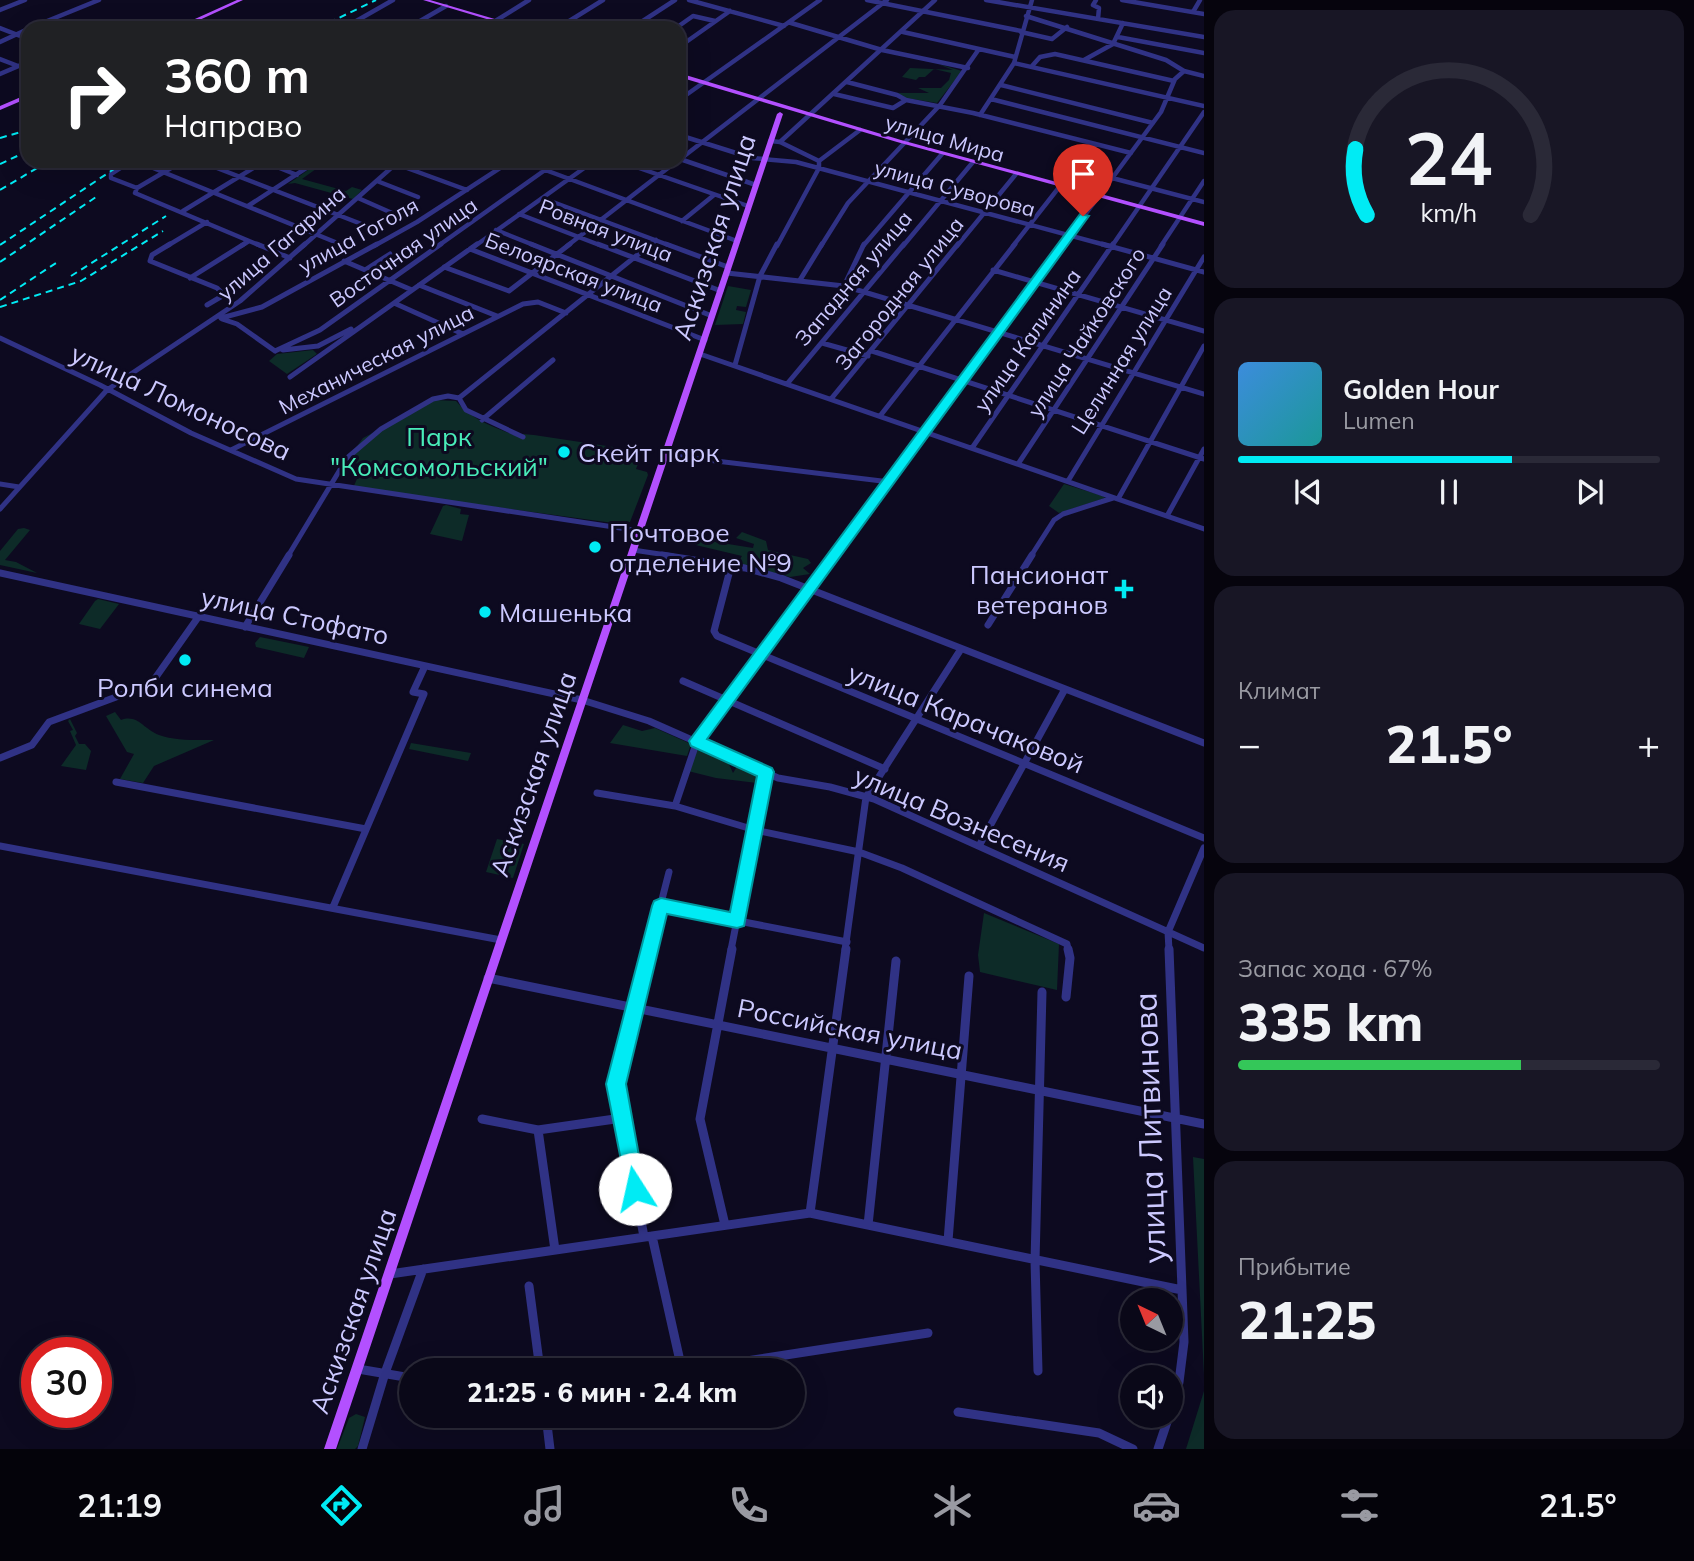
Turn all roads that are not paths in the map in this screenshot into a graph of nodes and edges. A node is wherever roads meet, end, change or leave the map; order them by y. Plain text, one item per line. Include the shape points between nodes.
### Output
1 (25, 0) edge
2 (99, 0) edge
3 (240, 0) edge
4 (248, 0) edge
5 (393, 0) edge
6 (425, 0) edge
7 (529, 0) edge
8 (603, 0) edge
9 (675, 0) edge
10 (689, 0) edge
11 (820, 0) edge
12 (867, 0) edge
13 (935, 0) edge
14 (986, 0) edge
15 (1032, 0) edge
16 (1096, 0) edge
17 (1122, 0) edge
18 (1164, 0) edge
19 (1200, 0) edge
20 (1129, 1) edge
21 (885, 2) edge
22 (446, 6) junction
23 (1029, 7) junction
24 (1161, 7) junction
25 (0, 10) edge
26 (730, 11) junction
27 (924, 12) junction
28 (1193, 12) junction
29 (1204, 14) edge
30 (1026, 16) junction
31 (1098, 19) junction
32 (496, 20) junction
33 (46, 21) edge
34 (194, 21) edge
35 (202, 21) edge
36 (356, 21) edge
37 (420, 21) edge
38 (499, 21) edge
39 (569, 21) edge
40 (643, 21) edge
41 (686, 21) edge
42 (715, 21) junction
43 (790, 23) junction
44 (1123, 23) junction
45 (784, 26) junction
46 (1067, 27) junction
47 (0, 28) edge
48 (21, 32) edge
49 (903, 32) junction
50 (1021, 32) junction
51 (17, 34) junction
52 (21, 36) edge
53 (1118, 37) junction
54 (1204, 37) edge
55 (838, 38) junction
56 (0, 42) edge
57 (686, 42) edge
58 (1113, 43) junction
59 (979, 49) junction
60 (882, 50) junction
61 (1204, 53) edge
62 (1015, 57) junction
63 (0, 59) edge
64 (1084, 60) junction
65 (1014, 63) junction
66 (21, 65) edge
67 (18, 66) junction
68 (1032, 66) junction
69 (968, 68) junction
70 (1204, 68) edge
71 (1184, 71) junction
72 (0, 74) edge
73 (1202, 76) edge
74 (686, 77) edge
75 (1174, 81) junction
76 (847, 82) junction
77 (705, 83) junction
78 (1001, 85) junction
79 (834, 94) junction
80 (686, 95) edge
81 (758, 99) junction
82 (991, 99) junction
83 (1170, 99) junction
84 (21, 100) edge
85 (906, 100) junction
86 (775, 104) junction
87 (940, 105) junction
88 (1204, 106) edge
89 (0, 109) edge
90 (792, 109) junction
91 (1204, 113) edge
92 (780, 114) junction
93 (810, 115) junction
94 (980, 115) junction
95 (1153, 122) junction
96 (860, 130) junction
97 (686, 137) edge
98 (1142, 138) junction
99 (771, 141) junction
100 (702, 142) junction
101 (780, 142) junction
102 (905, 143) junction
103 (1093, 144) junction
104 (1180, 147) junction
105 (1131, 153) junction
106 (1204, 153) edge
107 (943, 154) junction
108 (686, 155) edge
109 (764, 159) junction
110 (686, 162) edge
111 (973, 162) junction
112 (819, 165) junction
113 (122, 168) edge
114 (153, 168) edge
115 (171, 168) edge
116 (218, 168) edge
117 (252, 168) edge
118 (280, 168) edge
119 (307, 168) edge
120 (391, 168) edge
121 (410, 168) edge
122 (500, 168) edge
123 (540, 168) edge
124 (584, 168) edge
125 (639, 168) edge
126 (668, 168) edge
127 (545, 170) junction
128 (164, 172) junction
129 (1016, 174) junction
130 (297, 175) junction
131 (659, 175) junction
132 (239, 176) junction
133 (1112, 178) junction
134 (569, 179) junction
135 (377, 181) junction
136 (867, 181) junction
137 (1204, 181) edge
138 (756, 185) junction
139 (1060, 186) junction
140 (1152, 188) junction
141 (275, 189) junction
142 (467, 190) junction
143 (136, 191) junction
144 (910, 191) junction
145 (213, 192) junction
146 (714, 195) junction
147 (1098, 195) junction
148 (418, 197) dead end
149 (358, 198) junction
150 (542, 198) junction
151 (1192, 199) junction
152 (627, 200) junction
153 (942, 200) junction
154 (1204, 202) edge
155 (248, 206) junction
156 (748, 206) junction
157 (1139, 206) junction
158 (183, 211) junction
159 (986, 212) junction
160 (392, 213) dead end
161 (519, 214) junction
162 (338, 215) junction
163 (1180, 217) junction
164 (601, 220) junction
165 (682, 221) junction
166 (207, 222) junction
167 (1028, 224) junction
168 (1204, 224) edge
169 (363, 225) dead end
170 (496, 230) junction
171 (317, 234) junction
172 (1070, 235) junction
173 (579, 237) junction
174 (656, 240) junction
175 (249, 241) junction
176 (737, 241) junction
177 (335, 242) dead end
178 (1111, 247) junction
179 (470, 249) junction
180 (390, 254) dead end
181 (556, 254) junction
182 (1204, 257) edge
183 (290, 258) junction
184 (634, 258) junction
185 (1153, 258) junction
186 (344, 261) junction
187 (444, 267) junction
188 (365, 270) junction
189 (727, 270) junction
190 (993, 270) junction
191 (1196, 270) junction
192 (1204, 272) edge
193 (532, 273) junction
194 (611, 276) junction
195 (760, 276) junction
196 (190, 278) junction
197 (800, 280) junction
198 (390, 281) junction
199 (1034, 282) junction
200 (419, 285) junction
201 (844, 286) junction
202 (412, 290) junction
203 (721, 291) junction
204 (866, 292) junction
205 (588, 295) junction
206 (1078, 295) junction
207 (394, 303) junction
208 (910, 305) junction
209 (1121, 307) junction
210 (566, 313) junction
211 (229, 314) junction
212 (497, 316) junction
213 (712, 316) junction
214 (955, 319) junction
215 (216, 320) junction
216 (1165, 320) junction
217 (237, 324) junction
218 (364, 325) junction
219 (1204, 331) edge
220 (998, 332) junction
221 (463, 334) junction
222 (0, 338) edge
223 (705, 340) junction
224 (822, 343) junction
225 (1043, 345) junction
226 (1204, 346) edge
227 (275, 351) junction
228 (700, 354) junction
229 (870, 354) junction
230 (1087, 359) junction
231 (553, 360) dead end
232 (735, 365) junction
233 (918, 367) junction
234 (1133, 373) junction
235 (290, 377) dead end
236 (962, 381) junction
237 (787, 384) junction
238 (1181, 387) junction
239 (107, 390) junction
240 (1204, 394) edge
241 (1008, 396) junction
242 (459, 398) junction
243 (831, 399) junction
244 (1053, 410) junction
245 (880, 416) junction
246 (482, 420) junction
247 (1100, 426) junction
248 (926, 432) junction
249 (523, 438) dead end
250 (1150, 442) junction
251 (972, 448) junction
252 (231, 450) junction
253 (1204, 450) edge
254 (666, 455) junction
255 (1202, 459) edge
256 (1018, 464) junction
257 (1068, 481) junction
258 (890, 482) junction
259 (0, 484) edge
260 (331, 486) junction
261 (19, 487) junction
262 (1116, 498) junction
263 (0, 509) edge
264 (1167, 516) junction
265 (1204, 529) edge
266 (640, 530) junction
267 (633, 550) junction
268 (731, 566) junction
269 (0, 573) edge
270 (811, 590) junction
271 (199, 616) junction
272 (988, 625) dead end
273 (245, 627) junction
274 (961, 649) junction
275 (760, 655) junction
276 (425, 666) junction
277 (683, 681) dead end
278 (1065, 689) junction
279 (582, 700) junction
280 (726, 700) junction
281 (916, 720) junction
282 (697, 741) junction
283 (1204, 743) edge
284 (0, 758) edge
285 (1023, 765) junction
286 (885, 769) junction
287 (766, 772) junction
288 (116, 782) dead end
289 (597, 793) dead end
290 (866, 797) junction
291 (676, 806) junction
292 (366, 829) junction
293 (755, 830) junction
294 (1204, 838) edge
295 (0, 846) edge
296 (979, 846) junction
297 (1204, 848) edge
298 (859, 852) junction
299 (669, 872) dead end
300 (661, 906) junction
301 (333, 907) junction
302 (737, 920) junction
303 (1168, 932) junction
304 (501, 940) junction
305 (848, 942) junction
306 (1204, 948) edge
307 (896, 961) dead end
308 (969, 976) dead end
309 (488, 978) junction
310 (1041, 992) dead end
311 (1066, 998) dead end
312 (636, 1009) junction
313 (717, 1024) junction
314 (834, 1047) junction
315 (887, 1058) junction
316 (962, 1073) junction
317 (1038, 1088) junction
318 (622, 1118) junction
319 (1174, 1118) junction
320 (482, 1119) dead end
321 (1204, 1124) edge
322 (538, 1130) junction
323 (810, 1213) junction
324 (868, 1225) junction
325 (725, 1226) junction
326 (648, 1237) junction
327 (948, 1241) junction
328 (555, 1250) junction
329 (1035, 1261) junction
330 (423, 1269) junction
331 (390, 1274) junction
332 (529, 1286) dead end
333 (1172, 1288) edge
334 (1182, 1288) edge
335 (1183, 1316) edge
336 (928, 1333) dead end
337 (1183, 1350) edge
338 (538, 1358) edge
339 (679, 1358) edge
340 (766, 1358) edge
341 (358, 1368) junction
342 (1038, 1371) dead end
343 (384, 1373) junction
344 (399, 1376) edge
345 (958, 1412) dead end
346 (547, 1428) edge
347 (1165, 1428) edge
348 (330, 1449) edge
349 (362, 1449) edge
350 (550, 1449) edge
351 (1133, 1449) edge
352 (1158, 1449) edge

1 - 25 street
2 - 33 street
3 - 34 main road
4 - 35 main road
5 - 36 street
6 - 22 main road
7 - 32 street
8 - 39 street
9 - 40 street
10 - 26 street
11 - 43 street
12 - 21 street
13 - 27 street, Аскизская улица
14 - 23 street
15 - 23 street
16 - 31 street via 1093,5 1099,8
17 - 20 street
18 - 24 street
19 - 28 street
20 - 24 street
21 - 27 street
21 - 55 street
22 - 32 main road
22 - 37 street
23 - 30 street
23 - 31 street
24 - 28 street
26 - 42 street
26 - 45 street
27 - 49 street, Аскизская улица
27 - 50 street
28 - 29 street
30 - 46 street
30 - 50 street
31 - 44 street
32 - 38 main road
41 - 42 street via 693,16
42 - 57 street
43 - 45 street
43 - 55 street
44 - 53 street
44 - 54 street
45 - 77 street
46 - 50 street via 1052,39
46 - 58 street
47 - 51 street
48 - 51 street
49 - 59 street
49 - 60 street, Аскизская улица
50 - 62 street
51 - 52 street
51 - 56 street
53 - 58 street
53 - 61 street
55 - 60 street
55 - 81 street
58 - 64 street
58 - 71 street via 1175,63
59 - 62 street
59 - 69 street
60 - 69 street
60 - 76 street, Аскизская улица
62 - 65 street
63 - 67 street
64 - 68 street via 1055,54 1041,57
64 - 75 street
65 - 68 street
65 - 78 street
66 - 67 street
67 - 72 street
68 - 83 street
69 - 87 street
70 - 73 street
71 - 73 street
71 - 75 street
74 - 77 main road, улица Мира
75 - 83 street
76 - 79 street, Аскизская улица
76 - 85 street
77 - 80 street
77 - 81 main road, улица Мира
78 - 82 street
78 - 95 street
79 - 85 street via 893,108
79 - 93 street, Аскизская улица
81 - 86 main road, улица Мира
81 - 100 street
82 - 94 street
82 - 98 street
83 - 88 street
83 - 95 street
84 - 89 main road
85 - 87 street
86 - 90 main road, улица Мира
86 - 92 main road
87 - 94 street
87 - 102 street
90 - 92 main road
90 - 93 main road, улица Мира
91 - 104 street, улица Калинина
92 - 99 main road, Аскизская улица
93 - 96 main road, улица Мира
93 - 101 street, Аскизская улица
94 - 103 street
95 - 98 street
96 - 102 main road, улица Мира
96 - 112 street
97 - 100 street, улица Суворова
98 - 104 street
98 - 105 street
99 - 101 street, улица Суворова
99 - 109 main road, Аскизская улица
100 - 108 street
100 - 109 street, улица Суворова
101 - 112 street, улица Суворова
102 - 107 main road, улица Мира
102 - 136 street
103 - 105 street
103 - 139 street
104 - 106 street
104 - 140 street, улица Калинина
105 - 133 street
107 - 111 main road, улица Мира
107 - 144 street
109 - 112 street, улица Суворова
109 - 138 main road, Аскизская улица
110 - 138 street
111 - 129 main road, улица Мира
111 - 153 street, Западная улица
112 - 136 street, улица Суворова
112 - 195 street
113 - 143 street via 111,178
114 - 128 street
115 - 128 street
116 - 132 street
117 - 132 street
118 - 130 street
119 - 130 street
120 - 135 street, улица Гагарина
121 - 142 street
122 - 142 street, улица Гоголя
123 - 127 street
124 - 134 street
125 - 131 street
126 - 131 street
127 - 134 street
127 - 198 street, Восточная улица
128 - 143 street
128 - 145 street
129 - 139 main road, улица Мира
129 - 159 street, Загородная улица
130 - 141 street
131 - 146 street
131 - 152 street
132 - 141 street
132 - 145 street
133 - 140 street
133 - 147 street
134 - 150 street
134 - 152 street
135 - 148 street
135 - 149 street, улица Гагарина
136 - 144 street, улица Суворова
136 - 197 street
137 - 151 street, улица Чайковского
138 - 156 main road, Аскизская улица
139 - 147 main road, улица Мира
139 - 167 street
140 - 151 street
140 - 157 street, улица Калинина
141 - 155 street
141 - 162 street
142 - 186 street, улица Гоголя
143 - 158 street
144 - 153 street, улица Суворова
144 - 201 street via 864,243
145 - 155 street
145 - 158 street
146 - 156 street
146 - 165 street
147 - 157 main road, улица Мира
147 - 172 street
149 - 160 street
149 - 162 street, улица Гагарина
150 - 161 street
150 - 164 street
151 - 154 street
151 - 163 street, улица Чайковского
152 - 164 street
152 - 165 street
153 - 159 street, улица Суворова
153 - 204 street, Западная улица
155 - 171 street
156 - 176 main road, Аскизская улица
157 - 163 main road, улица Мира
157 - 178 street, улица Калинина
158 - 166 street
159 - 167 street, улица Суворова
159 - 208 street, Загородная улица
161 - 170 street
161 - 173 street, Ровная улица
162 - 169 street
162 - 171 street, улица Гагарина
163 - 168 main road, улица Мира
163 - 185 street, улица Чайковского
164 - 173 street
164 - 174 street
165 - 176 street
166 - 175 street
166 - 196 street via 150,261
167 - 172 street, улица Суворова
167 - 190 street
170 - 179 street
170 - 181 street
171 - 177 street
171 - 183 street, улица Гагарина
172 - 178 street, улица Суворова
172 - 199 street
173 - 181 street
173 - 184 street, Ровная улица
174 - 184 street
174 - 189 street
175 - 183 street
175 - 196 street
176 - 189 main road, Аскизская улица
178 - 185 street, улица Суворова
178 - 206 street, улица Калинина
179 - 187 street
179 - 193 street, Белоярская улица
180 - 188 street
181 - 193 street
181 - 194 street
182 - 191 street, Целинная улица
183 - 211 street, улица Гагарина
184 - 194 street
184 - 203 street, Ровная улица
185 - 191 street, улица Суворова
185 - 209 street, улица Чайковского
186 - 188 street
186 - 211 street, улица Гоголя via 262,307
187 - 193 street via 509,291
187 - 200 street
188 - 198 street
189 - 195 street
189 - 203 main road, Аскизская улица
190 - 199 street
190 - 214 street
191 - 192 street, улица Суворова
191 - 216 street, Целинная улица
193 - 205 street, Белоярская улица
194 - 205 street
194 - 213 street
195 - 197 street
195 - 232 street
196 - 211 street via 225,295 207,305
197 - 201 street
198 - 202 street
198 - 227 street, Восточная улица via 320,330
199 - 206 street
199 - 220 street
200 - 202 street
200 - 212 street
201 - 204 street
202 - 207 street
203 - 213 main road, Аскизская улица
204 - 208 street
204 - 224 street, Западная улица
205 - 210 street
205 - 223 street, Белоярская улица
206 - 209 street
206 - 225 street, улица Калинина
207 - 218 street
207 - 221 street
208 - 214 street
208 - 229 street, Загородная улица
209 - 216 street
209 - 230 street, улица Чайковского
210 - 212 street, Механическая улица via 538,302
210 - 242 street
211 - 215 street, улица Гоголя
211 - 217 street
212 - 221 street, Механическая улица
213 - 223 main road, Аскизская улица
214 - 220 street
214 - 233 street
215 - 217 street
215 - 239 street
216 - 219 street
216 - 234 street, Целинная улица
217 - 227 street
218 - 227 street via 318,346
218 - 235 street
220 - 225 street
220 - 236 street
221 - 252 street, Механическая улица
222 - 239 street, улица Ломоносова
223 - 228 main road, Аскизская улица
224 - 229 street
224 - 237 street, Западная улица
225 - 230 street
225 - 241 street, улица Калинина
226 - 238 street
228 - 232 street
228 - 254 main road, Аскизская улица
229 - 233 street
229 - 243 street, Загородная улица
230 - 234 street
230 - 244 street, улица Чайковского
231 - 246 street
232 - 237 street
233 - 236 street
233 - 245 street
234 - 238 street
234 - 247 street, Целинная улица
236 - 241 street
236 - 248 street
237 - 243 street
238 - 240 street
238 - 250 street
239 - 252 street, улица Ломоносова
239 - 261 street
241 - 244 street
241 - 251 street, улица Калинина
242 - 246 street via 466,410
242 - 260 street via 439,397 381,429 346,458
243 - 245 street
244 - 247 street
244 - 256 street, улица Чайковского
245 - 248 street
246 - 249 street
247 - 250 street
247 - 257 street, Целинная улица
248 - 251 street
248 - 258 street
250 - 255 street
250 - 262 street
251 - 256 street
252 - 260 street, улица Ломоносова via 296,479
253 - 255 street
254 - 258 street
254 - 266 main road, Аскизская улица
255 - 264 street
256 - 257 street
257 - 262 street
258 - 270 street
259 - 261 street
260 - 266 street, улица Ломоносова
260 - 273 street
261 - 263 street
262 - 264 street
262 - 272 street via 1054,520
264 - 265 street
266 - 267 main road, Аскизская улица
267 - 268 street
267 - 279 main road, Аскизская улица
268 - 270 street
268 - 275 street, улица Карачаковой via 714,634
269 - 271 street, улица Стофато
270 - 274 street
270 - 275 street
271 - 273 street, улица Стофато
271 - 284 street via 151,684 49,722 32,745
273 - 276 street, улица Стофато
274 - 278 street
274 - 281 street
275 - 280 street
275 - 281 street, улица Карачаковой
276 - 279 street, улица Стофато
276 - 292 street via 413,692 424,694
277 - 280 street
278 - 283 street
278 - 285 street
279 - 282 street, улица Вознесения
279 - 304 main road, Аскизская улица
280 - 282 street
280 - 286 street
281 - 285 street, улица Карачаковой
281 - 286 street
282 - 287 street, улица Вознесения
282 - 291 street
285 - 294 street, улица Карачаковой
285 - 296 street
286 - 290 street
287 - 290 street, улица Вознесения
287 - 293 street
288 - 292 street
289 - 291 street
290 - 296 street, улица Вознесения
290 - 298 street
291 - 293 street
292 - 301 street
293 - 298 street
293 - 302 street
295 - 301 street
296 - 303 street, улица Вознесения
297 - 303 street, улица Литвинова
298 - 305 street
298 - 311 street via 1067,944
299 - 300 street
300 - 302 street
300 - 312 street
301 - 304 street
302 - 305 street
302 - 313 street
303 - 306 street, улица Вознесения
303 - 319 street, улица Литвинова
304 - 309 main road, Аскизская улица
305 - 314 street
307 - 315 street
308 - 316 street
309 - 312 street, Российская улица
309 - 331 main road, Аскизская улица
310 - 317 street
312 - 313 street, Российская улица
312 - 318 street via 616,1084
313 - 314 street, Российская улица
313 - 325 street via 700,1119
314 - 315 street, Российская улица
314 - 323 street
315 - 316 street, Российская улица
315 - 324 street
316 - 317 street, Российская улица
316 - 327 street
317 - 319 street, Российская улица
317 - 329 street
318 - 322 street
318 - 326 street
319 - 321 street, Российская улица
319 - 334 street, улица Литвинова
320 - 322 street
322 - 328 street
323 - 324 street
323 - 325 street
324 - 327 street
325 - 326 street
326 - 328 street
326 - 339 street
327 - 329 street
328 - 330 street
329 - 333 street
329 - 342 street
330 - 331 street
330 - 343 street
331 - 341 main road, Аскизская улица
332 - 338 street
335 - 337 street, улица Литвинова
336 - 340 street
341 - 343 street
341 - 348 main road, Аскизская улица
343 - 344 street
343 - 349 street
345 - 351 street via 1099,1433
346 - 350 street
347 - 352 street

